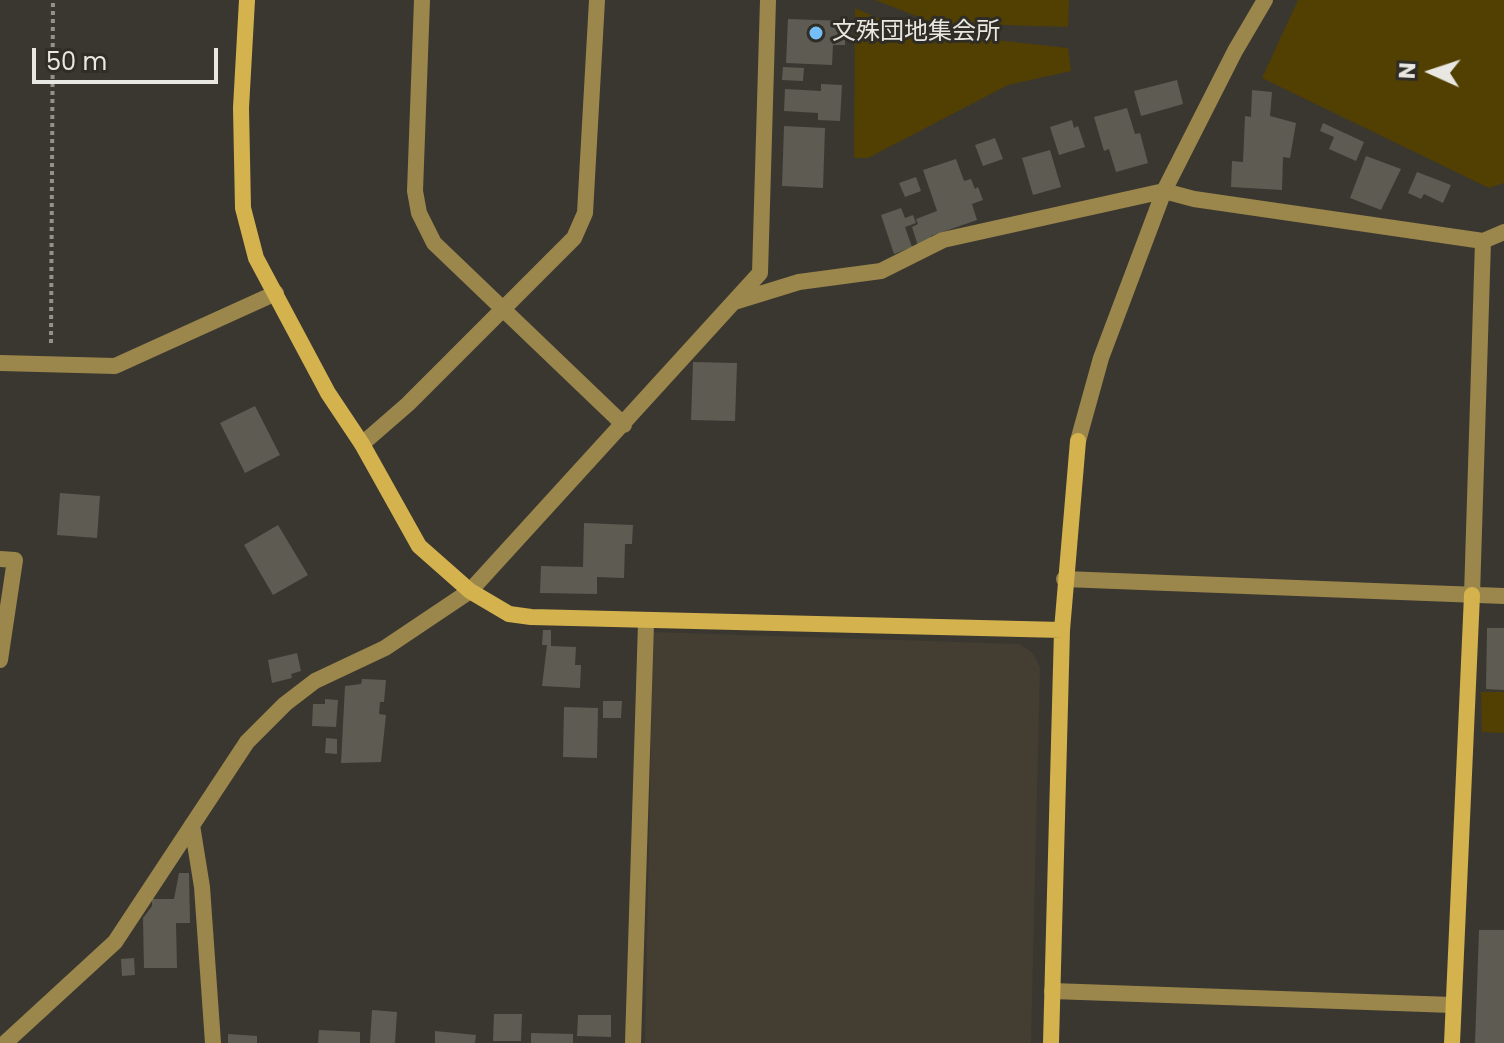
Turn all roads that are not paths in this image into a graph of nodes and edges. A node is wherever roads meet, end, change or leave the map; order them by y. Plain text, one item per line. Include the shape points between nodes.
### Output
1 (247, 0) edge
2 (422, 0) edge
3 (597, 0) edge
4 (768, 0) edge
5 (1265, 0) edge
6 (1164, 191) junction
7 (1504, 232) edge
8 (1483, 241) junction
9 (276, 293) junction
10 (732, 302) junction
11 (502, 311) junction
12 (0, 363) edge
13 (624, 425) junction
14 (362, 444) junction
15 (0, 559) edge
16 (1064, 579) junction
17 (470, 591) junction
18 (1472, 595) junction
19 (1504, 596) edge
20 (646, 623) junction
21 (1062, 630) junction
22 (0, 660) edge
23 (192, 825) junction
24 (1052, 991) junction
25 (1453, 1005) junction
26 (5, 1043) edge
27 (213, 1043) edge
28 (633, 1043) edge
29 (1051, 1043) edge
30 (1452, 1043) edge

1 - 9 street via 243,208 256,258
2 - 11 street via 415,191 419,213 434,243
3 - 11 street via 585,213 574,238
4 - 10 street via 760,273
5 - 6 street
6 - 8 street
6 - 10 street via 943,240 881,271 799,282
6 - 16 street via 1101,358 1078,441
7 - 8 street
8 - 18 street
9 - 12 street via 115,366
9 - 14 street via 328,393
10 - 13 street
11 - 13 street
11 - 14 street
13 - 17 street
14 - 17 street via 419,546
15 - 22 street via 15,560
16 - 18 street
16 - 21 street
17 - 20 street via 509,614
17 - 23 street via 385,648 315,681 285,704 247,742
18 - 19 street
18 - 25 street
20 - 21 street
20 - 28 street
21 - 24 street
23 - 26 street via 115,942
23 - 27 street via 202,887
24 - 25 street
24 - 29 street
25 - 30 street

